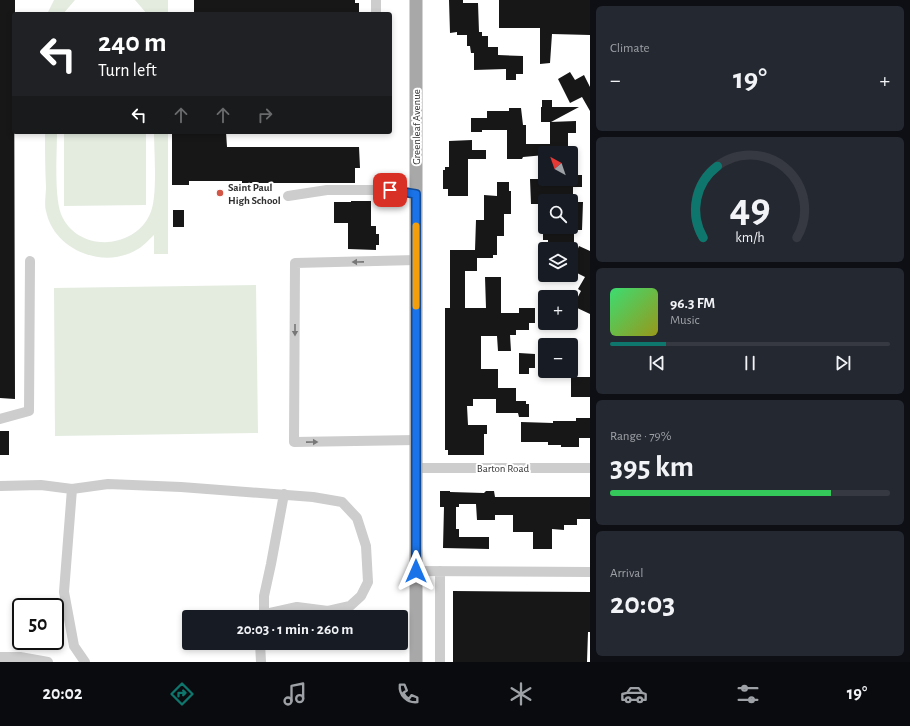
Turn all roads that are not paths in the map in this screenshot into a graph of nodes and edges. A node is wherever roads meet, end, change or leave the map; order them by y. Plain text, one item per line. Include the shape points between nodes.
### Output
1 (376, 0) edge
2 (416, 0) edge
3 (376, 12) edge
4 (416, 194) junction
5 (288, 196) dead end
6 (416, 260) junction
7 (30, 261) dead end
8 (0, 418) edge
9 (416, 440) junction
10 (416, 468) junction
11 (590, 468) edge
12 (0, 486) edge
13 (72, 489) junction
14 (284, 494) junction
15 (416, 571) junction
16 (440, 571) junction
17 (590, 572) edge
18 (264, 610) edge
19 (284, 610) edge
20 (320, 610) edge
21 (332, 610) edge
22 (260, 650) edge
23 (0, 657) edge
24 (48, 662) edge
25 (85, 662) edge
26 (260, 662) edge
27 (416, 662) edge
28 (440, 662) edge

1 - 3 street
2 - 4 main road, Greenleaf Avenue
4 - 5 street via 390,190 327,190
4 - 6 main road, Greenleaf Avenue
6 - 9 main road, Greenleaf Avenue
6 -> 9 street via 295,263 294,442
7 - 8 street via 30,411
9 - 10 main road, Greenleaf Avenue
10 - 11 street, Barton Road
10 - 15 main road, Greenleaf Avenue
12 - 13 street
13 - 14 street via 108,484
13 - 25 street via 64,592 74,646
14 - 18 street via 264,596
14 - 21 street via 342,502 357,518 366,546 368,582 361,596 350,606
15 - 16 street
15 - 27 main road, Greenleaf Avenue
16 - 17 street
16 - 28 street
19 - 20 street via 297,607
22 - 26 street
23 - 24 street via 20,657

